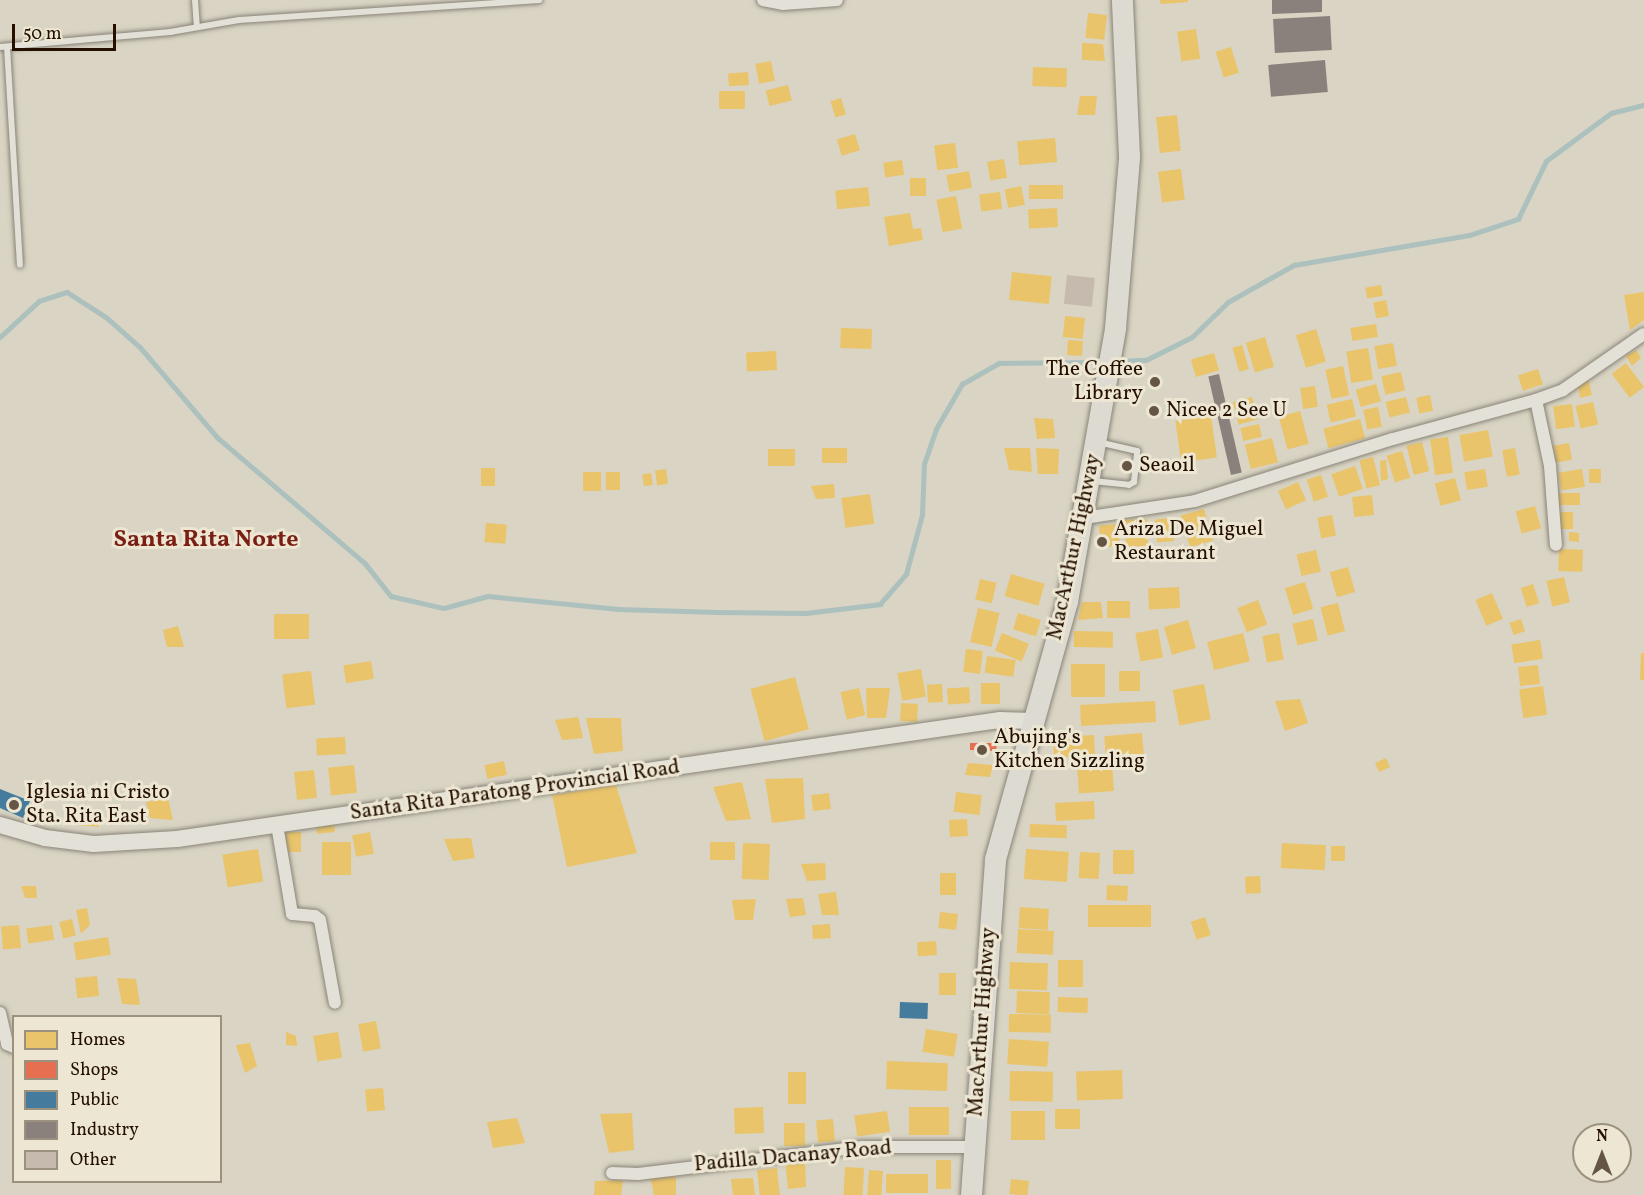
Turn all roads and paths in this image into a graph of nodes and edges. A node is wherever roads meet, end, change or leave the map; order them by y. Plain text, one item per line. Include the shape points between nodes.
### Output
1 (195, 0) edge
2 (539, 0) edge
3 (763, 0) edge
4 (837, 0) edge
5 (1122, 0) edge
6 (197, 26) junction
7 (3, 47) edge
8 (20, 265) dead end
9 (1644, 334) edge
10 (1536, 400) junction
11 (1097, 442) junction
12 (1090, 480) junction
13 (1084, 519) junction
14 (1556, 545) dead end
15 (1031, 721) junction
16 (0, 825) edge
17 (277, 825) junction
18 (335, 1003) dead end
19 (0, 1013) edge
20 (12, 1046) edge
21 (975, 1147) junction
22 (612, 1173) dead end
23 (971, 1195) edge

1 - 6 lane
2 - 6 lane
3 - 4 street via 783,4
5 - 11 highway, MacArthur Highway via 1129,156 1115,328
6 - 7 lane via 170,32
7 - 8 lane
9 - 10 street via 1563,390
10 - 13 street via 1393,439 1195,501
10 - 14 street via 1550,466
11 - 12 highway, MacArthur Highway
11 - 12 lane via 1137,451 1134,482 1129,485
12 - 13 highway, MacArthur Highway
13 - 15 highway, MacArthur Highway via 1067,601
15 - 17 street, Santa Rita Paratong Provincial Road via 1000,720
15 - 21 highway, MacArthur Highway via 995,859
16 - 17 street, Santa Rita Paratong Provincial Road via 45,838 94,844 177,839
17 - 18 street via 292,914 315,915 320,920
19 - 20 street via 7,1044
21 - 22 street, Padilla Dacanay Road via 862,1147 638,1174
21 - 23 highway, MacArthur Highway

